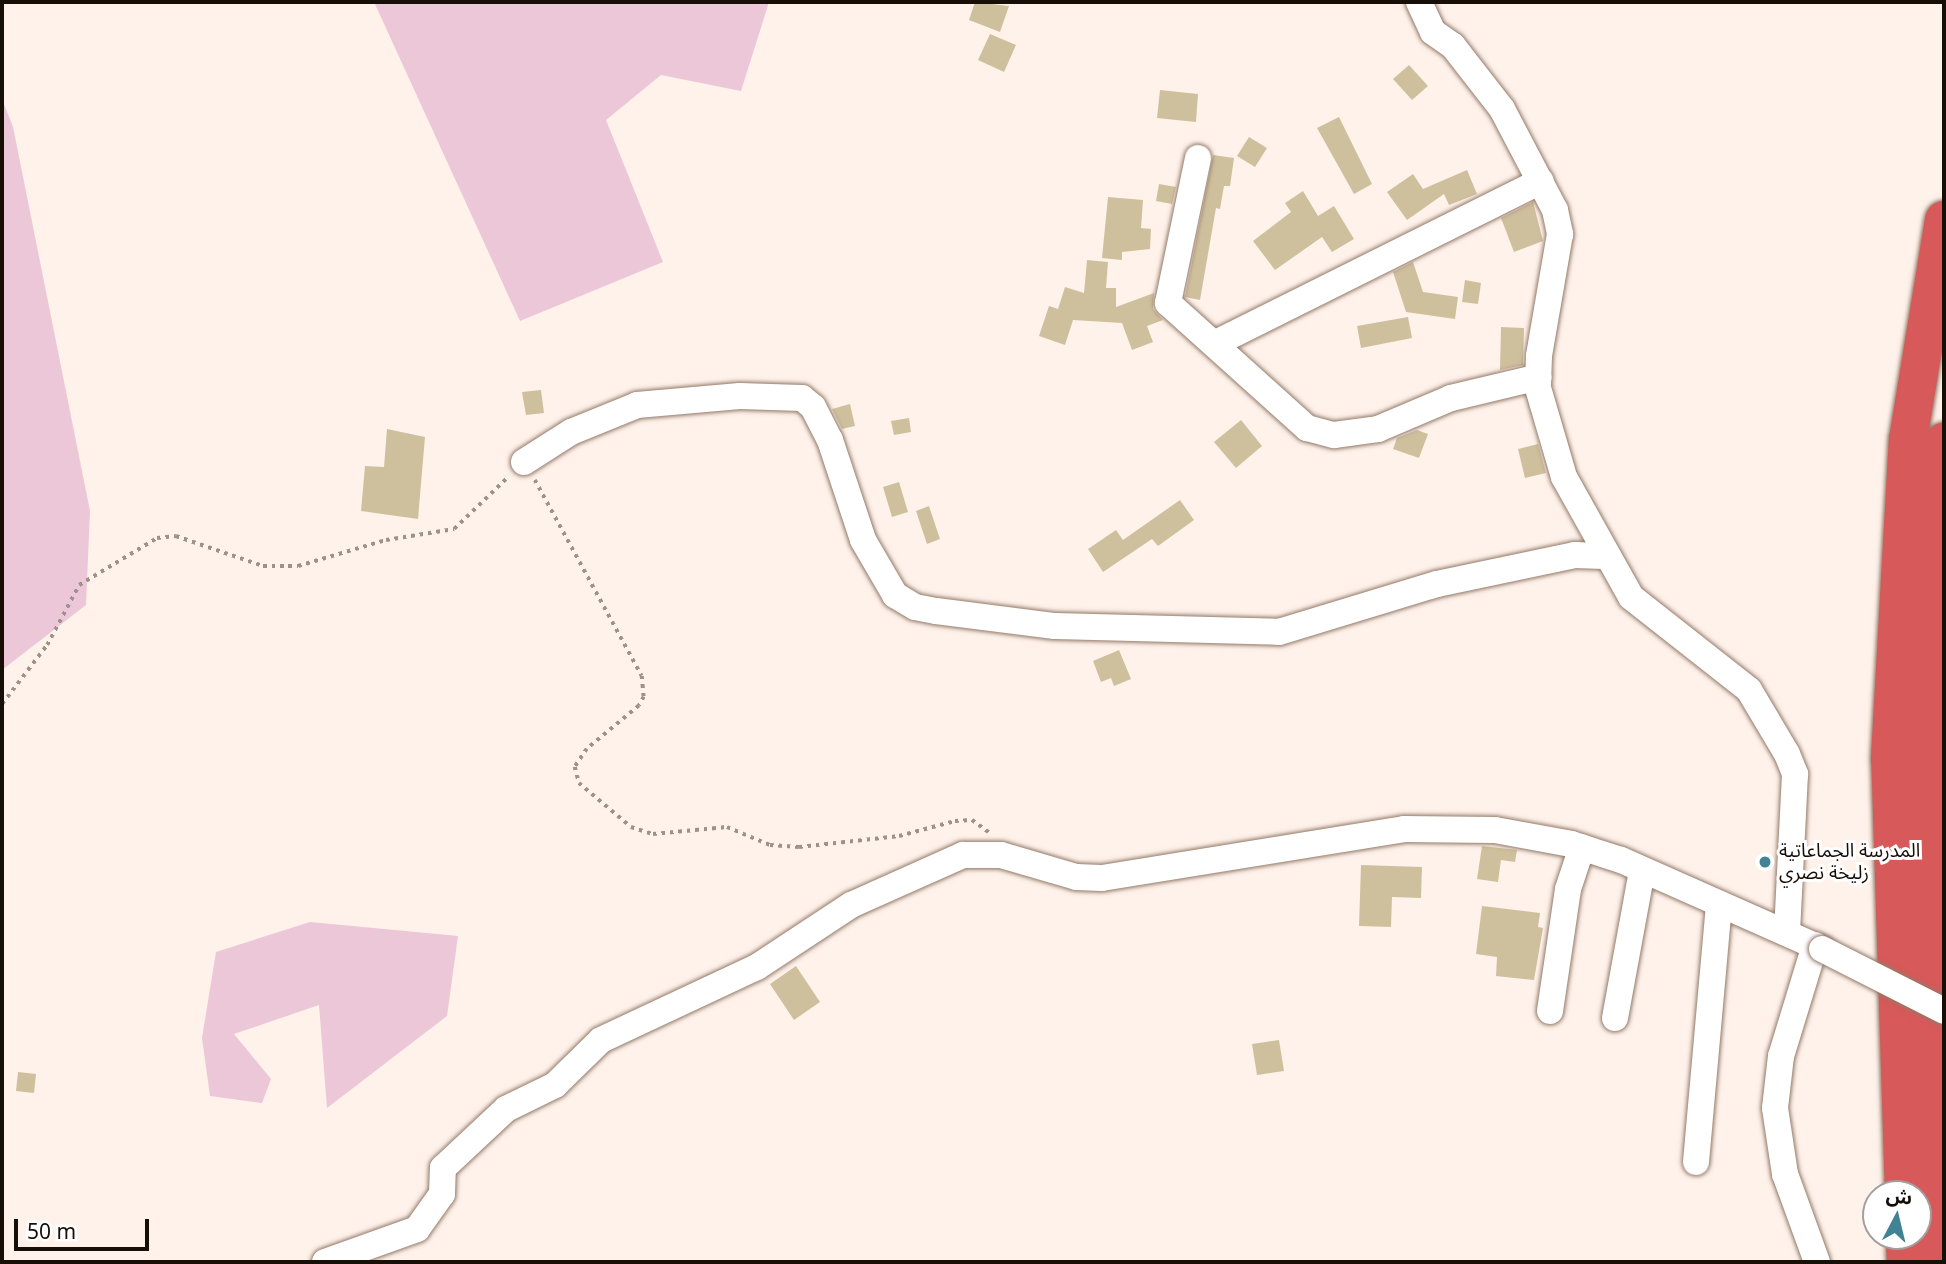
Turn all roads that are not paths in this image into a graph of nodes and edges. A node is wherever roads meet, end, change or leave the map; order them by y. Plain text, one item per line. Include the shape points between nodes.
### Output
1 (1419, 2) edge
2 (1198, 158) dead end
3 (1541, 181) junction
4 (1944, 220) edge
5 (1214, 344) junction
6 (1539, 377) junction
7 (1944, 442) edge
8 (524, 462) road end
9 (1604, 556) junction
10 (1582, 847) junction
11 (1642, 870) junction
12 (1719, 904) junction
13 (1787, 933) junction
14 (1819, 947) junction
15 (1944, 1011) edge
16 (1550, 1012) dead end
17 (1615, 1018) dead end
18 (1696, 1162) dead end
19 (1903, 1180) edge
20 (326, 1262) edge
21 (1816, 1262) edge
22 (1940, 1262) edge

1 - 3 street via 1433,32 1453,46 1502,109
2 - 5 street via 1180,257 1167,297 1175,313
3 - 5 street
3 - 6 street via 1560,234
4 - 19 highway via 1908,440 1890,759
5 - 6 street via 1307,428 1334,435 1378,429 1451,398
6 - 9 street via 1564,477
7 - 22 highway via 1923,720
8 - 9 street via 571,432 637,405 740,396 802,398 813,407 830,440 863,540 895,594 915,607 1055,626 1279,632 1437,584 1575,555
9 - 13 street via 1631,597 1749,690 1787,754 1795,774
10 - 11 street
10 - 16 street via 1568,889
10 - 20 street via 1496,830 1404,829 1102,878 1076,877 1001,855 942,860 851,905 757,967 601,1040 555,1085 506,1108 443,1168 442,1194 417,1229
11 - 12 street
11 - 17 street
12 - 13 street
12 - 18 street
13 - 14 street
14 - 15 street, bridge
14 - 21 street via 1781,1056 1775,1108 1788,1185

